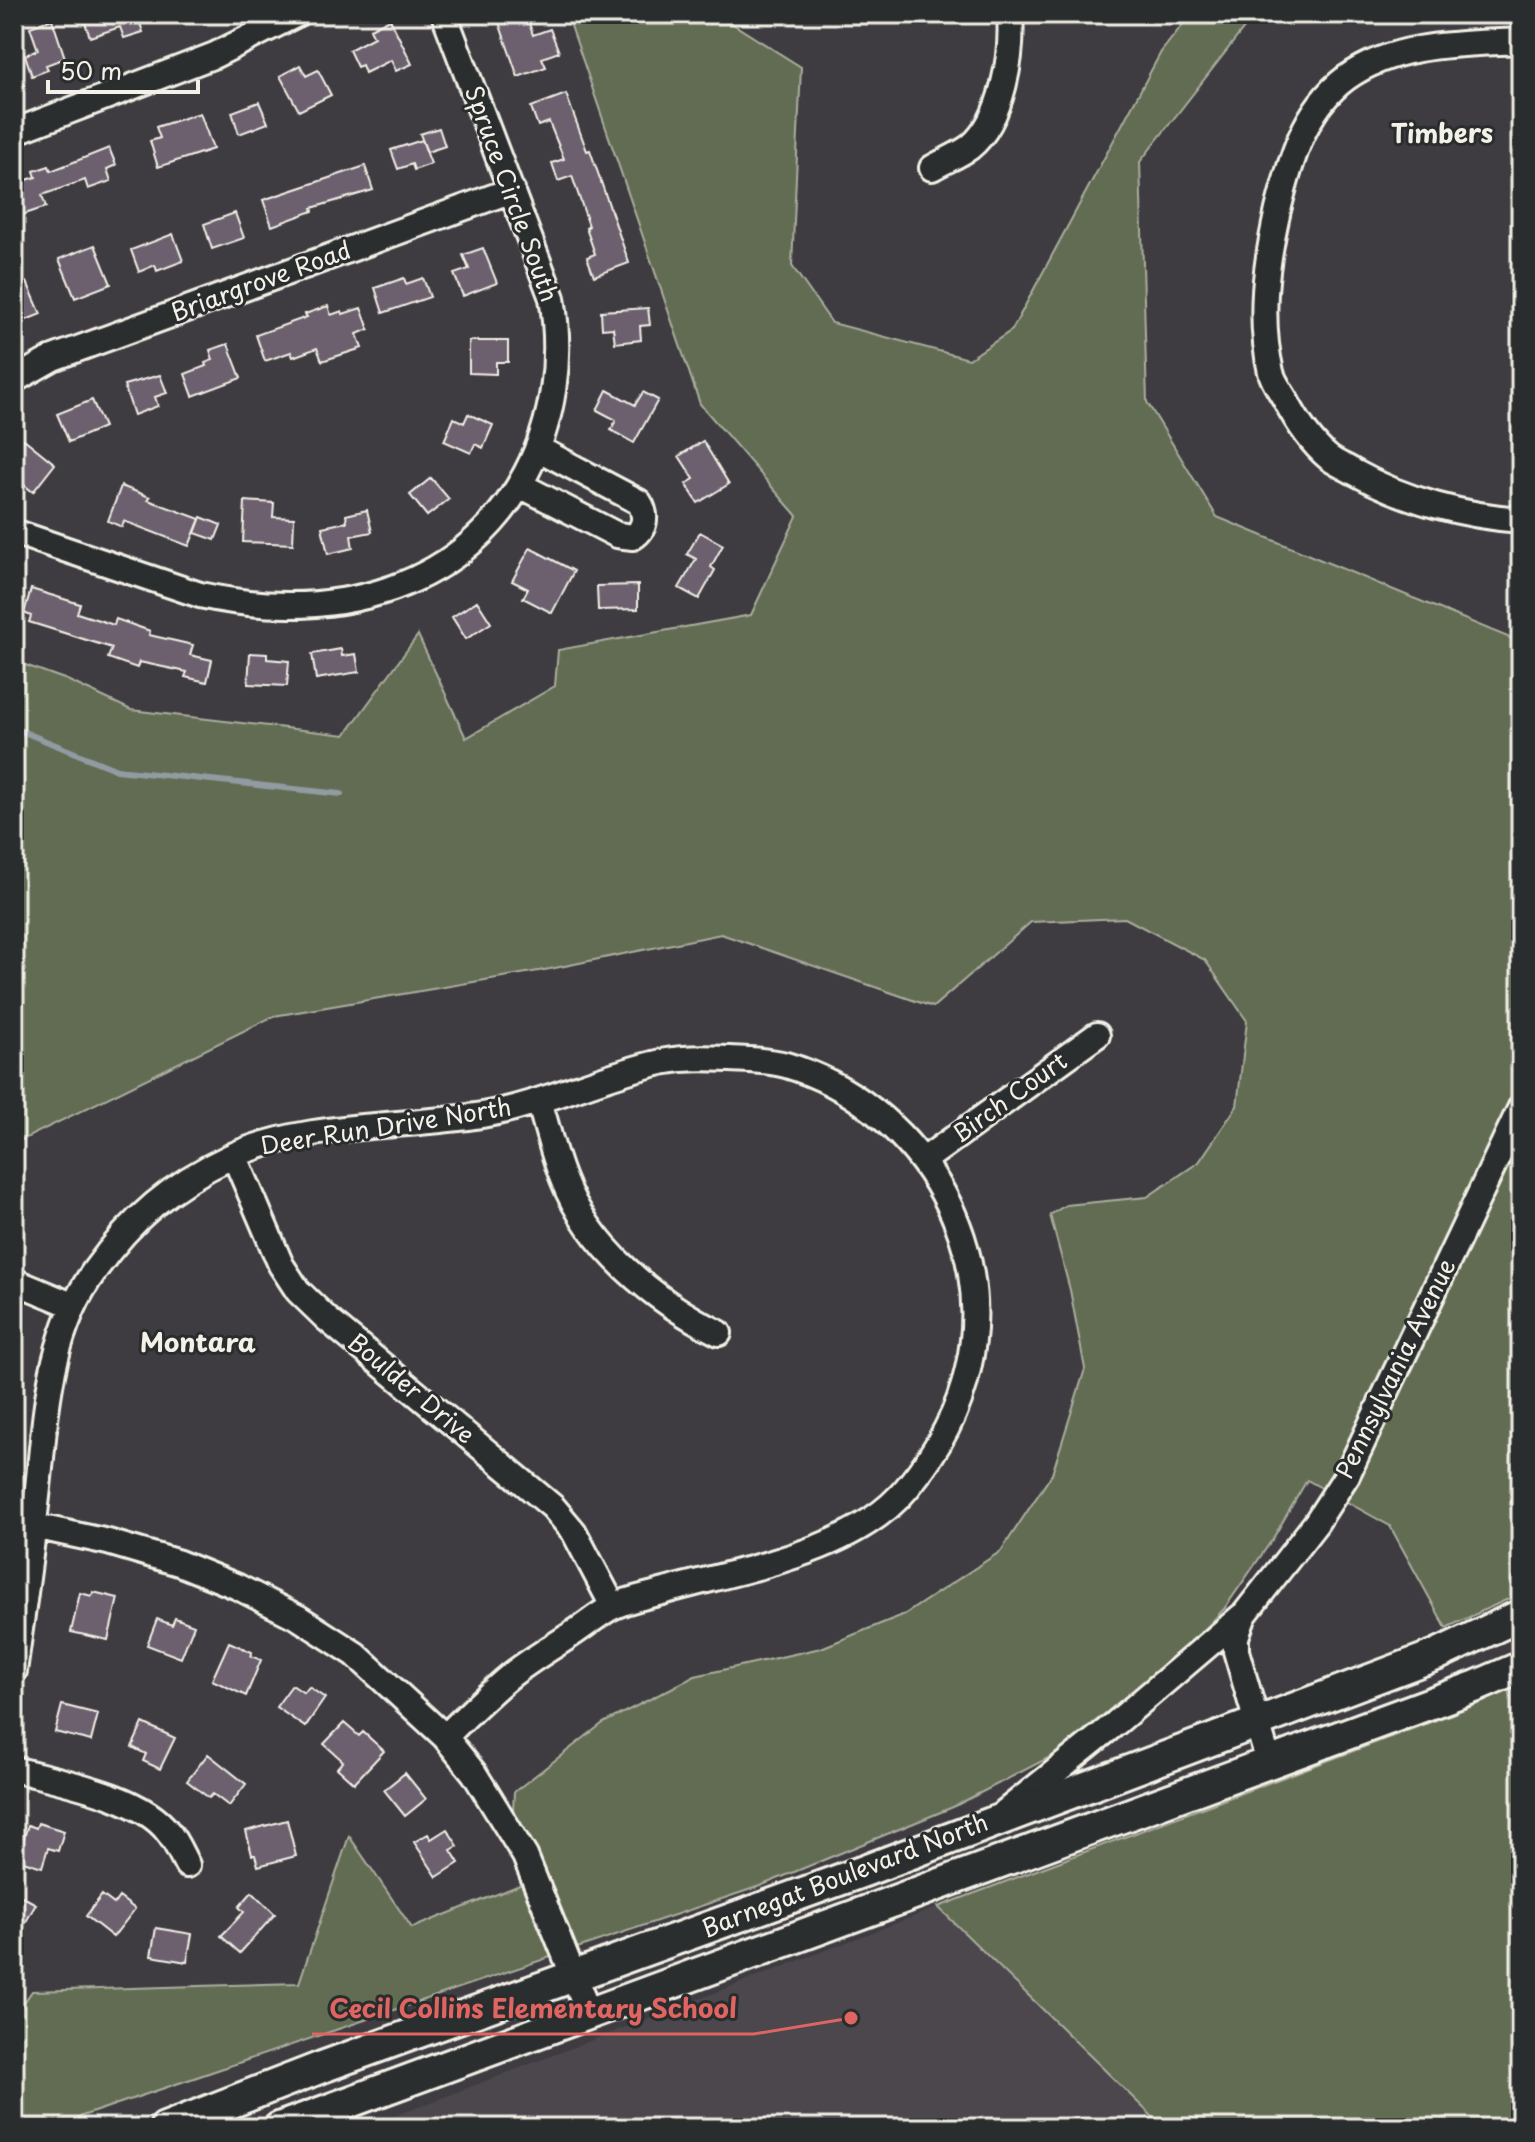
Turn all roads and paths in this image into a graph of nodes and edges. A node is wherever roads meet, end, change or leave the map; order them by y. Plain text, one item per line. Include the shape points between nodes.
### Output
1 (297, 14) edge
2 (444, 14) edge
3 (1010, 14) edge
4 (1521, 41) edge
5 (14, 132) edge
6 (932, 168) dead end
7 (512, 190) junction
8 (14, 380) edge
9 (539, 449) junction
10 (520, 485) junction
11 (1521, 520) edge
12 (14, 532) edge
13 (1097, 1035) dead end
14 (539, 1101) junction
15 (1521, 1107) edge
16 (234, 1155) junction
17 (924, 1160) junction
18 (14, 1281) edge
19 (72, 1305) junction
20 (719, 1333) dead end
21 (24, 1526) edge
22 (613, 1606) junction
23 (1244, 1615) junction
24 (1521, 1615) edge
25 (1521, 1667) edge
26 (14, 1671) edge
27 (1256, 1721) junction
28 (445, 1737) junction
29 (1269, 1763) junction
30 (14, 1769) edge
31 (996, 1819) junction
32 (187, 1865) dead end
33 (576, 1977) junction
34 (589, 2014) junction
35 (165, 2128) edge
36 (279, 2128) edge

1 - 5 street via 215,55
2 - 7 street, Spruce Circle South
3 - 6 street via 1009,62 989,122 971,146
4 - 11 street via 1427,46 1390,56 1346,78 1317,108 1297,144 1274,228 1264,323 1271,374 1294,417 1328,457 1386,490 1484,517
7 - 8 street, Briargrove Road via 53,358
7 - 9 street, Spruce Circle South via 552,298 558,339 551,412
9 - 10 street, Spruce Circle South
9 - 10 street via 639,502 645,514 642,528 633,537 617,535
10 - 12 street, Spruce Circle South via 477,537 423,574 374,594 323,604 259,605 200,595
13 - 17 street, Birch Court
14 - 16 street, Deer Run Drive North via 482,1115 300,1136
14 - 17 street, Deer Run Drive North via 656,1062 703,1057 783,1064 862,1103
14 - 20 street via 563,1180 585,1223 615,1258 665,1301
15 - 23 street, Pennsylvania Avenue via 1347,1475
16 - 19 street, Deer Run Drive North via 153,1203 95,1269
16 - 22 street, Boulder Drive via 281,1265 298,1291 553,1507 574,1532
17 - 22 street, Deer Run Drive North via 963,1236 975,1324 957,1405 907,1488 882,1513 828,1543
18 - 19 street
19 - 21 street, Deer Run Drive North via 56,1352
21 - 26 street, Deer Run Drive North
21 - 28 street via 151,1554 250,1593 355,1654
22 - 28 street, Deer Run Drive North via 514,1673
23 - 27 street, Pennsylvania Avenue via 1236,1651
23 - 31 street, Pennsylvania Avenue
24 - 27 street, Barnegat Boulevard North via 1436,1655
25 - 29 street, Barnegat Boulevard North
27 - 29 street, Pennsylvania Avenue
27 - 31 street, Barnegat Boulevard North
28 - 33 street via 525,1856
29 - 34 street, Barnegat Boulevard North
30 - 32 street via 145,1811 167,1830
31 - 33 street, Barnegat Boulevard North
33 - 34 street
33 - 35 street, Barnegat Boulevard North
34 - 36 street, Barnegat Boulevard North

